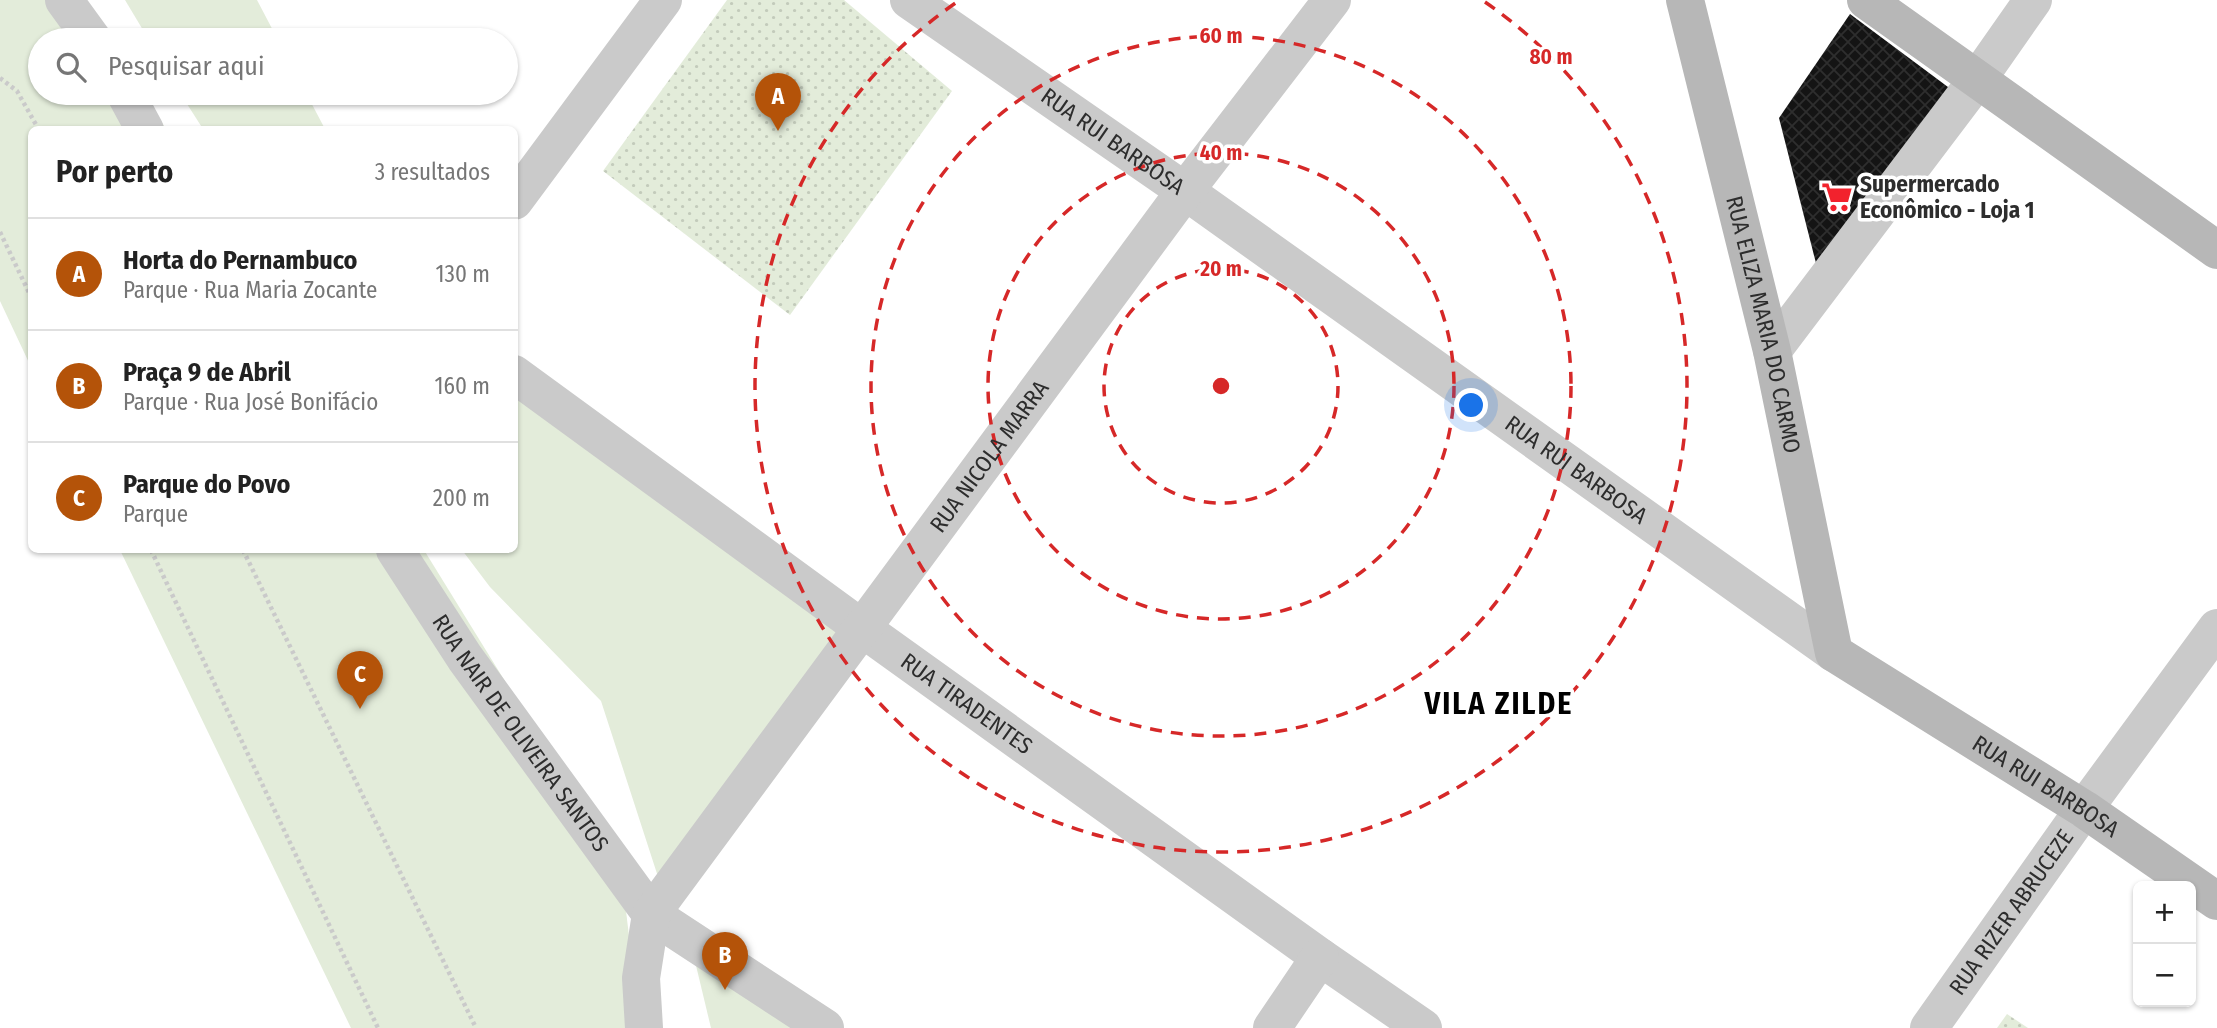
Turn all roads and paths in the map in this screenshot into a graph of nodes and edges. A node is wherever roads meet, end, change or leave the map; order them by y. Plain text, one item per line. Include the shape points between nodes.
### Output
1 (64, 0) edge
2 (663, 0) edge
3 (909, 0) edge
4 (1332, 0) edge
5 (1685, 0) edge
6 (1866, 0) edge
7 (2033, 0) edge
8 (84, 28) edge
9 (0, 78) edge
10 (1977, 79) junction
11 (131, 105) edge
12 (36, 126) edge
13 (143, 126) edge
14 (1185, 191) junction
15 (518, 196) edge
16 (0, 232) edge
17 (2217, 250) edge
18 (28, 291) edge
19 (1772, 351) junction
20 (518, 377) edge
21 (152, 553) edge
22 (244, 553) edge
23 (397, 553) edge
24 (2217, 628) edge
25 (863, 629) junction
26 (1834, 653) junction
27 (2084, 809) junction
28 (2217, 901) edge
29 (651, 914) junction
30 (1320, 957) junction
31 (379, 1028) edge
32 (476, 1028) edge
33 (645, 1028) edge
34 (825, 1028) edge
35 (1272, 1028) edge
36 (1423, 1028) edge
37 (1929, 1028) edge

1 - 8 street
2 - 15 street
3 - 14 street, RUA RUI BARBOSA
4 - 14 street, RUA NICOLA MARRA
5 - 19 main road, RUA ELIZA MARIA DO CARMO
6 - 10 main road
7 - 10 street
9 - 12 path via 17,91
10 - 17 main road
10 - 19 street
11 - 13 street
14 - 25 street, RUA NICOLA MARRA
14 - 26 street, RUA RUI BARBOSA
16 - 18 path
19 - 26 main road, RUA ELIZA MARIA DO CARMO
20 - 25 street, RUA TIRADENTES
21 - 31 path
22 - 32 path
23 - 29 street, RUA NAIR DE OLIVEIRA SANTOS via 465,658
24 - 27 street, RUA RIZER ABRUCEZE
25 - 29 street, RUA NICOLA MARRA
25 - 30 street, RUA TIRADENTES
26 - 27 main road, RUA RUI BARBOSA
27 - 28 main road, RUA RUI BARBOSA
27 - 37 street, RUA RIZER ABRUCEZE
29 - 33 street via 641,978
29 - 34 street
30 - 35 street
30 - 36 street, RUA TIRADENTES

